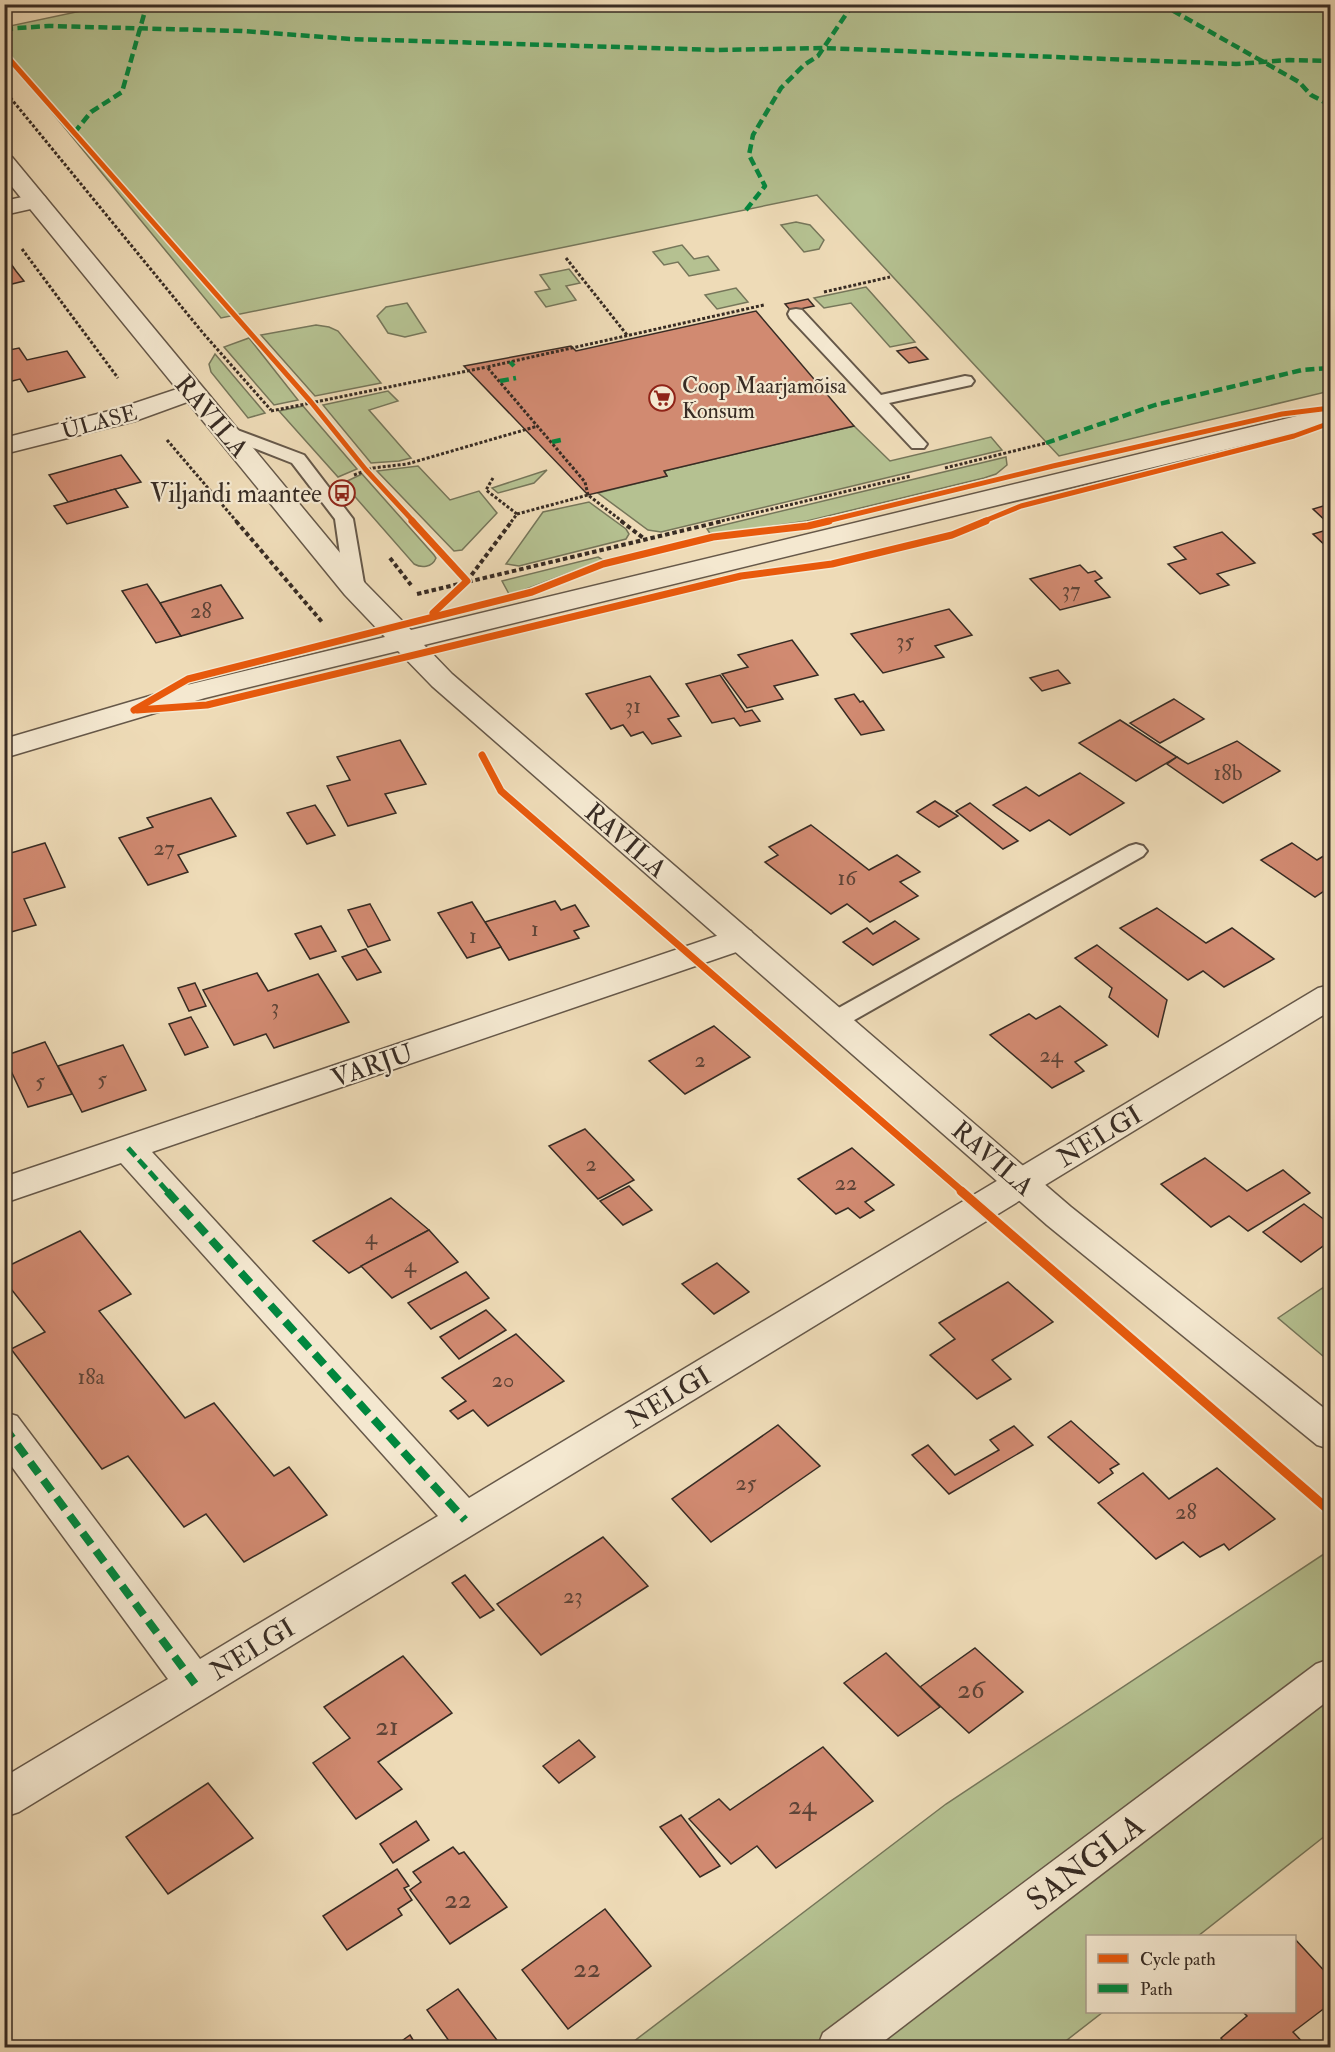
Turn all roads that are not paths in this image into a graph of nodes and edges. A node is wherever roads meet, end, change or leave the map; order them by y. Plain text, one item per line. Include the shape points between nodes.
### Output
1 (4, 162) edge
2 (36, 201) junction
3 (4, 208) edge
4 (796, 314) dead end
5 (965, 381) dead end
6 (192, 392) junction
7 (877, 401) junction
8 (1330, 416) edge
9 (224, 430) junction
10 (918, 444) dead end
11 (4, 446) edge
12 (355, 589) junction
13 (403, 639) junction
14 (4, 749) edge
15 (1136, 851) dead end
16 (740, 939) junction
17 (1330, 996) edge
18 (834, 1021) junction
19 (128, 1148) junction
20 (1022, 1183) junction
21 (4, 1190) edge
22 (4, 1427) edge
23 (1330, 1434) edge
24 (465, 1520) junction
25 (1330, 1676) edge
26 (195, 1684) junction
27 (4, 1799) edge
28 (839, 2048) edge

1 - 2 street, RAVILA
2 - 3 street
2 - 6 street, RAVILA
4 - 7 lane
5 - 7 lane
6 - 9 street, RAVILA
6 - 11 street, ÜLASE via 126,415
7 - 10 lane
8 - 13 street via 580,600
9 - 12 street, RAVILA
9 - 12 lane via 298,459 344,519
12 - 13 street, RAVILA
13 - 14 street via 197,691
13 - 16 street, RAVILA via 442,680
15 - 18 lane
16 - 18 street, RAVILA
16 - 19 street, VARJU
17 - 20 street, NELGI
18 - 20 street, RAVILA
19 - 21 street, VARJU
19 - 24 street
20 - 23 street, RAVILA
20 - 24 street, NELGI
22 - 26 street
24 - 26 street, NELGI
25 - 28 street, SANGLA
26 - 27 street, NELGI

